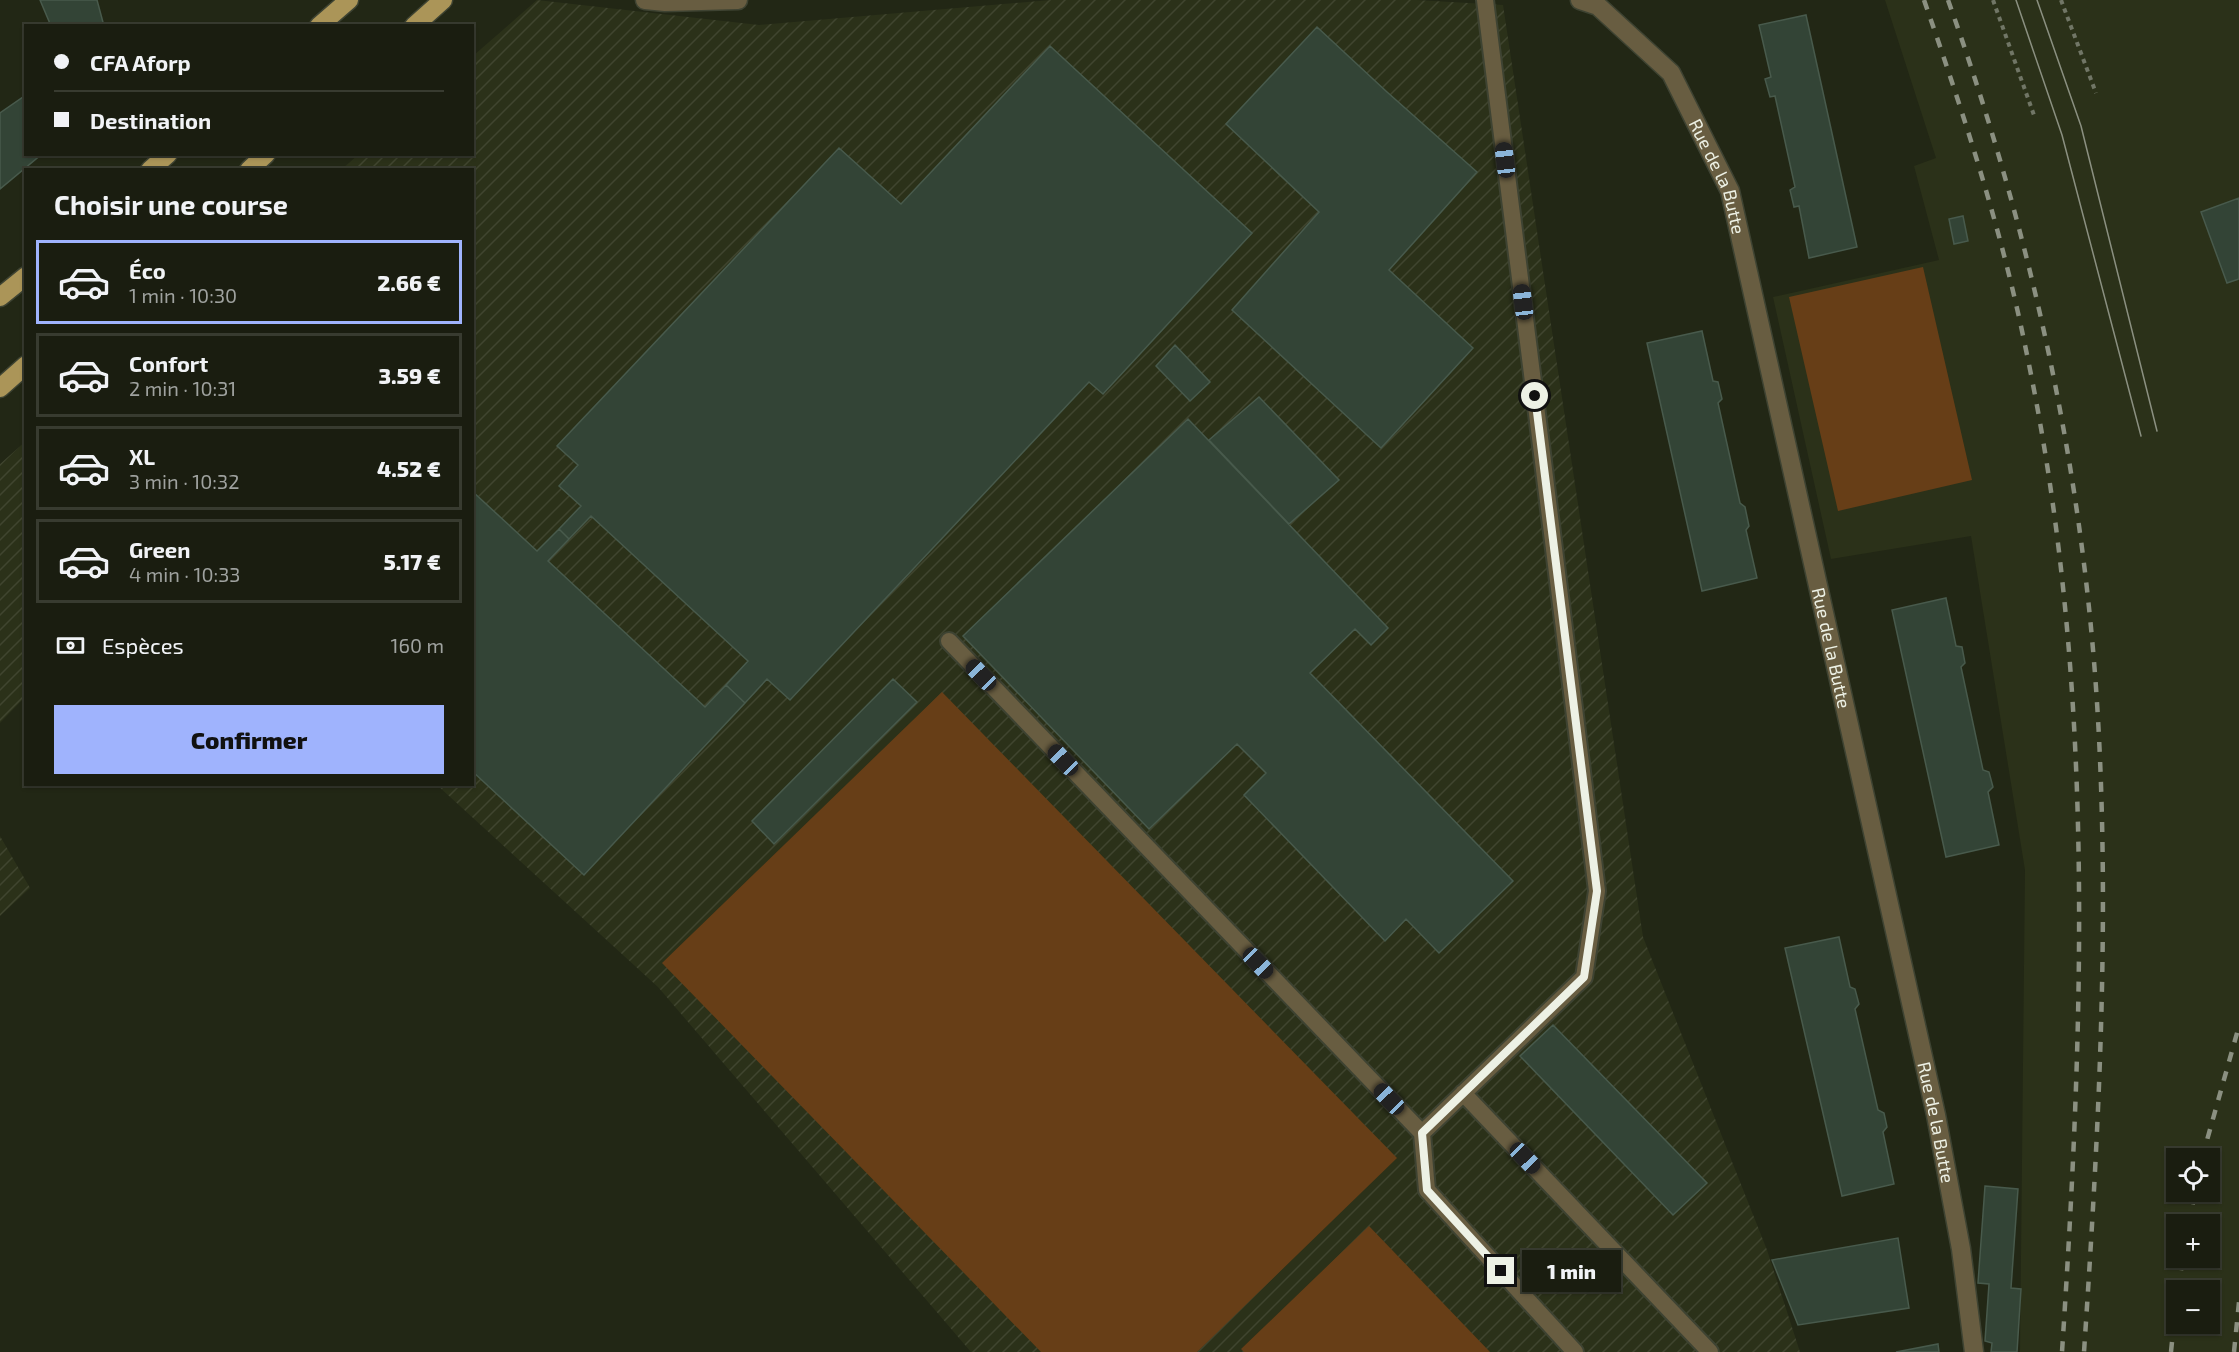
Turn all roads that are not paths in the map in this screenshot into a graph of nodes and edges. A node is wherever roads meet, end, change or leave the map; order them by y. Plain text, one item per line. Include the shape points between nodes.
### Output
1 (349, 0) edge
2 (443, 0) edge
3 (645, 0) edge
4 (738, 0) edge
5 (1485, 0) edge
6 (1580, 0) edge
7 (321, 24) edge
8 (416, 24) edge
9 (166, 156) edge
10 (264, 156) edge
11 (152, 168) edge
12 (251, 168) edge
13 (24, 278) edge
14 (0, 297) edge
15 (24, 367) edge
16 (0, 388) edge
17 (948, 641) dead end
18 (1463, 1093) junction
19 (1422, 1133) junction
20 (1575, 1352) edge
21 (1710, 1352) edge
22 (1974, 1352) edge

1 - 7 main road
2 - 8 main road
3 - 4 street
5 - 18 lane via 1597,891 1584,977
6 - 22 street, Rue de la Butte via 1598,6 1671,73 1730,191 1936,1115 1961,1249
9 - 11 main road
10 - 12 main road
13 - 14 main road
15 - 16 main road
17 - 19 lane
18 - 19 lane
18 - 21 lane
19 - 20 lane via 1427,1190

